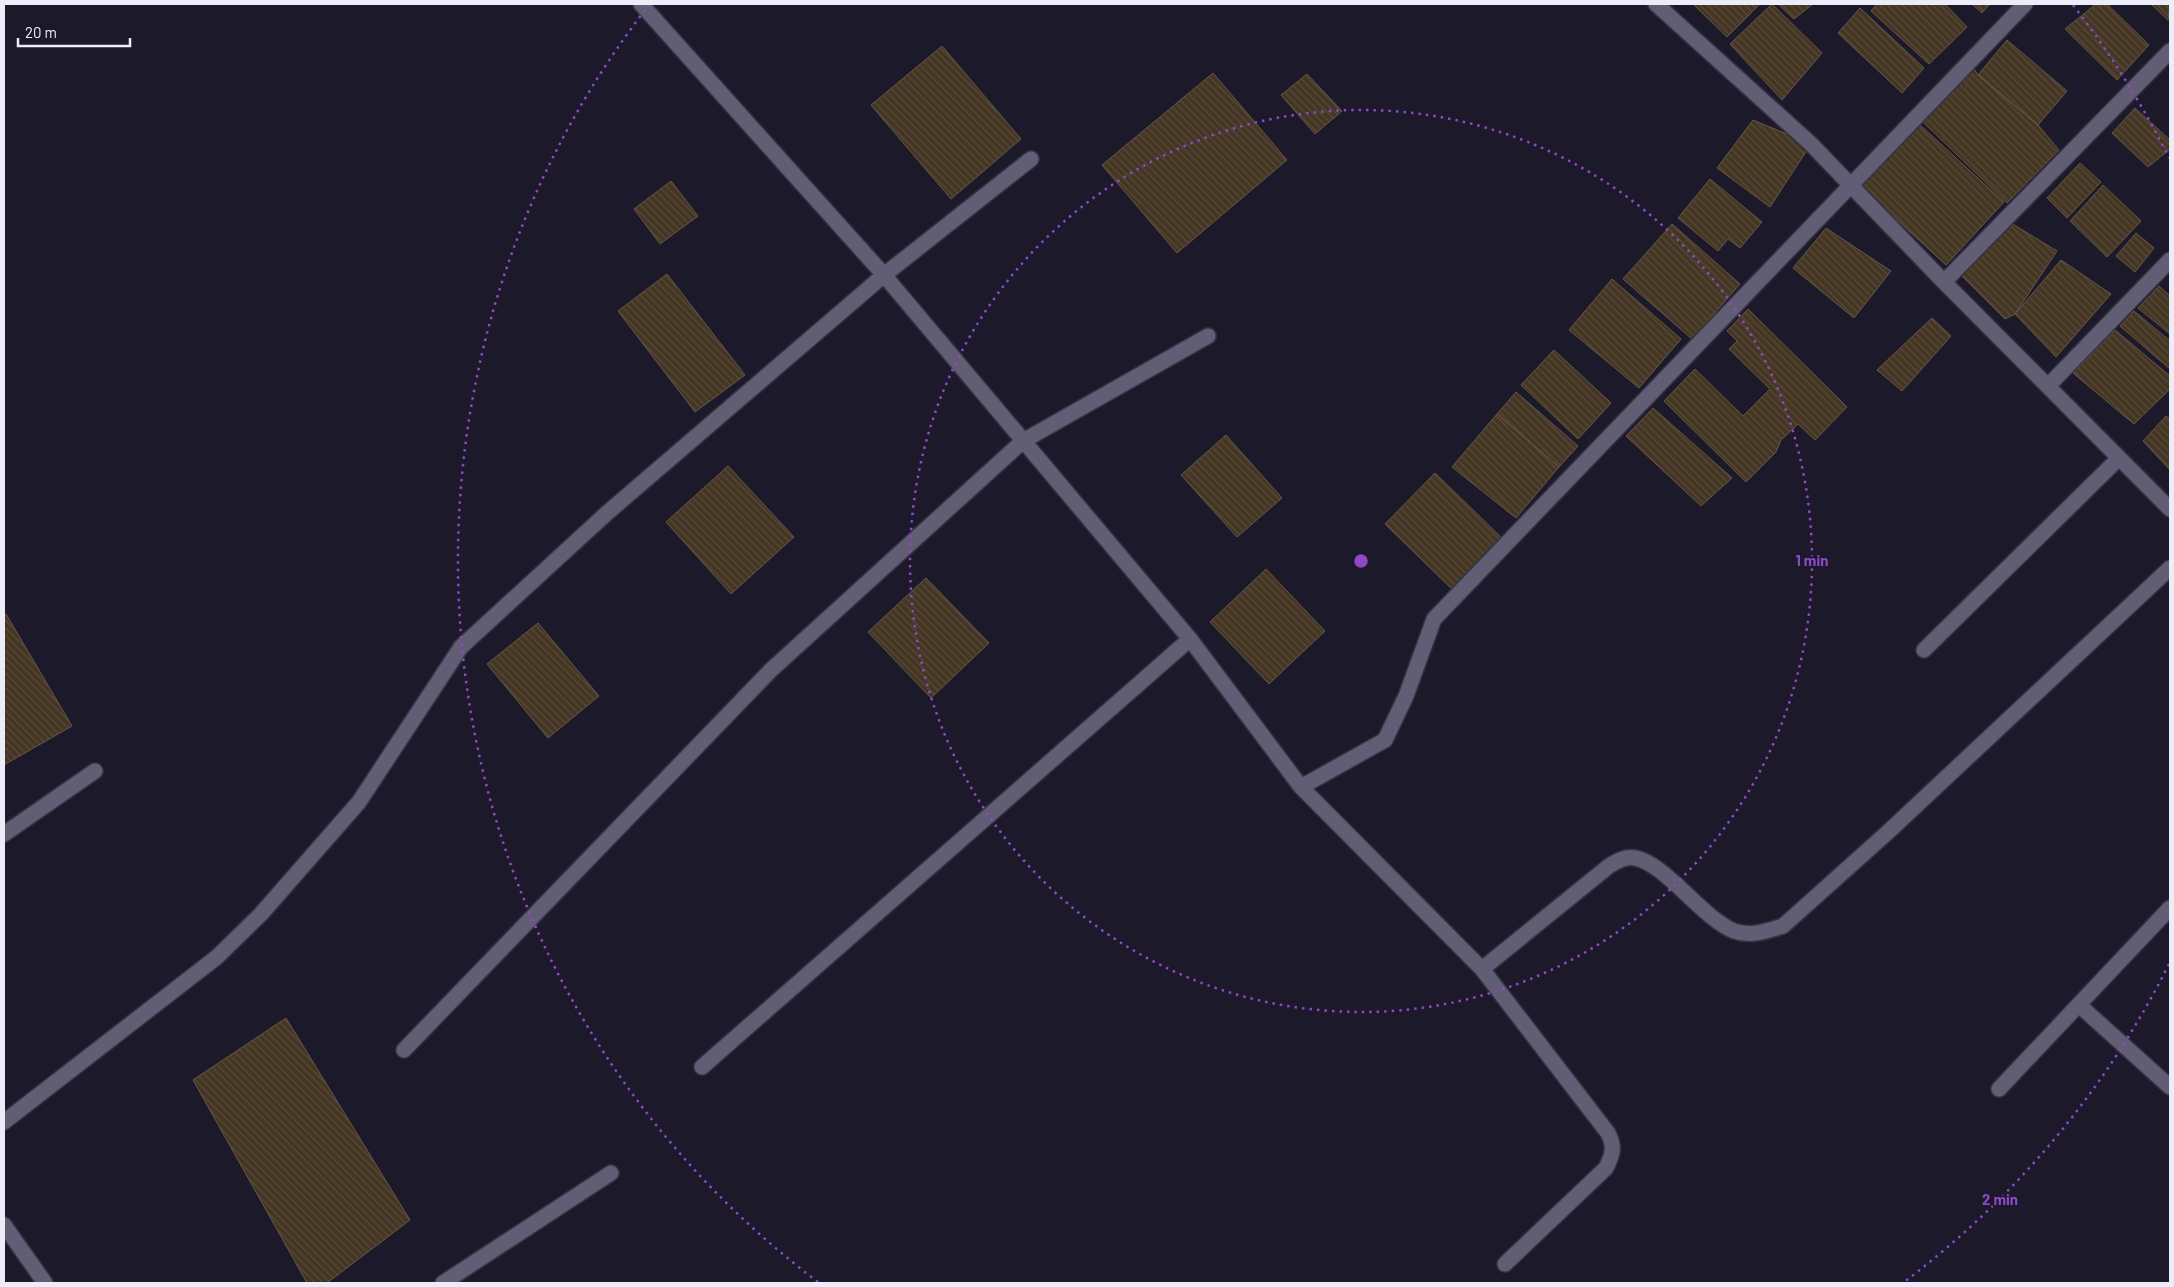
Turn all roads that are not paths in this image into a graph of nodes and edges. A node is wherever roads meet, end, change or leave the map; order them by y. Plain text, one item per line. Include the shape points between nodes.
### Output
1 (641, 4) edge
2 (1656, 4) edge
3 (2025, 4) edge
4 (2170, 51) edge
5 (1031, 159) dead end
6 (1850, 186) junction
7 (2170, 260) edge
8 (884, 275) junction
9 (1944, 282) junction
10 (1208, 336) dead end
11 (2048, 386) junction
12 (1024, 441) junction
13 (2118, 459) junction
14 (2170, 509) edge
15 (2170, 568) edge
16 (1190, 639) junction
17 (1924, 650) dead end
18 (95, 771) dead end
19 (1301, 787) junction
20 (4, 834) edge
21 (2170, 908) edge
22 (1482, 969) junction
23 (2079, 1005) junction
24 (404, 1050) dead end
25 (702, 1067) dead end
26 (2170, 1087) edge
27 (1999, 1089) dead end
28 (4, 1122) edge
29 (611, 1173) dead end
30 (4, 1225) edge
31 (1505, 1264) dead end
32 (45, 1283) edge
33 (444, 1283) edge

1 - 8 street
2 - 6 street via 1812,144
3 - 6 street
4 - 9 street
5 - 8 street
6 - 9 street
6 - 19 street via 1434,619 1406,696 1385,740
7 - 11 street
8 - 12 street
8 - 28 street via 607,513 461,647 360,802 261,914 217,958
9 - 11 street
10 - 12 street
11 - 13 street
12 - 16 street
12 - 24 street via 771,670
13 - 14 street
13 - 17 street
15 - 22 street via 1783,926 1763,933 1734,931 1650,864 1634,858 1621,859
16 - 19 street
16 - 25 street
18 - 20 street
19 - 22 street
21 - 23 street
22 - 31 street via 1608,1133 1613,1144 1606,1168
23 - 26 street
23 - 27 street
29 - 33 street
30 - 32 street

